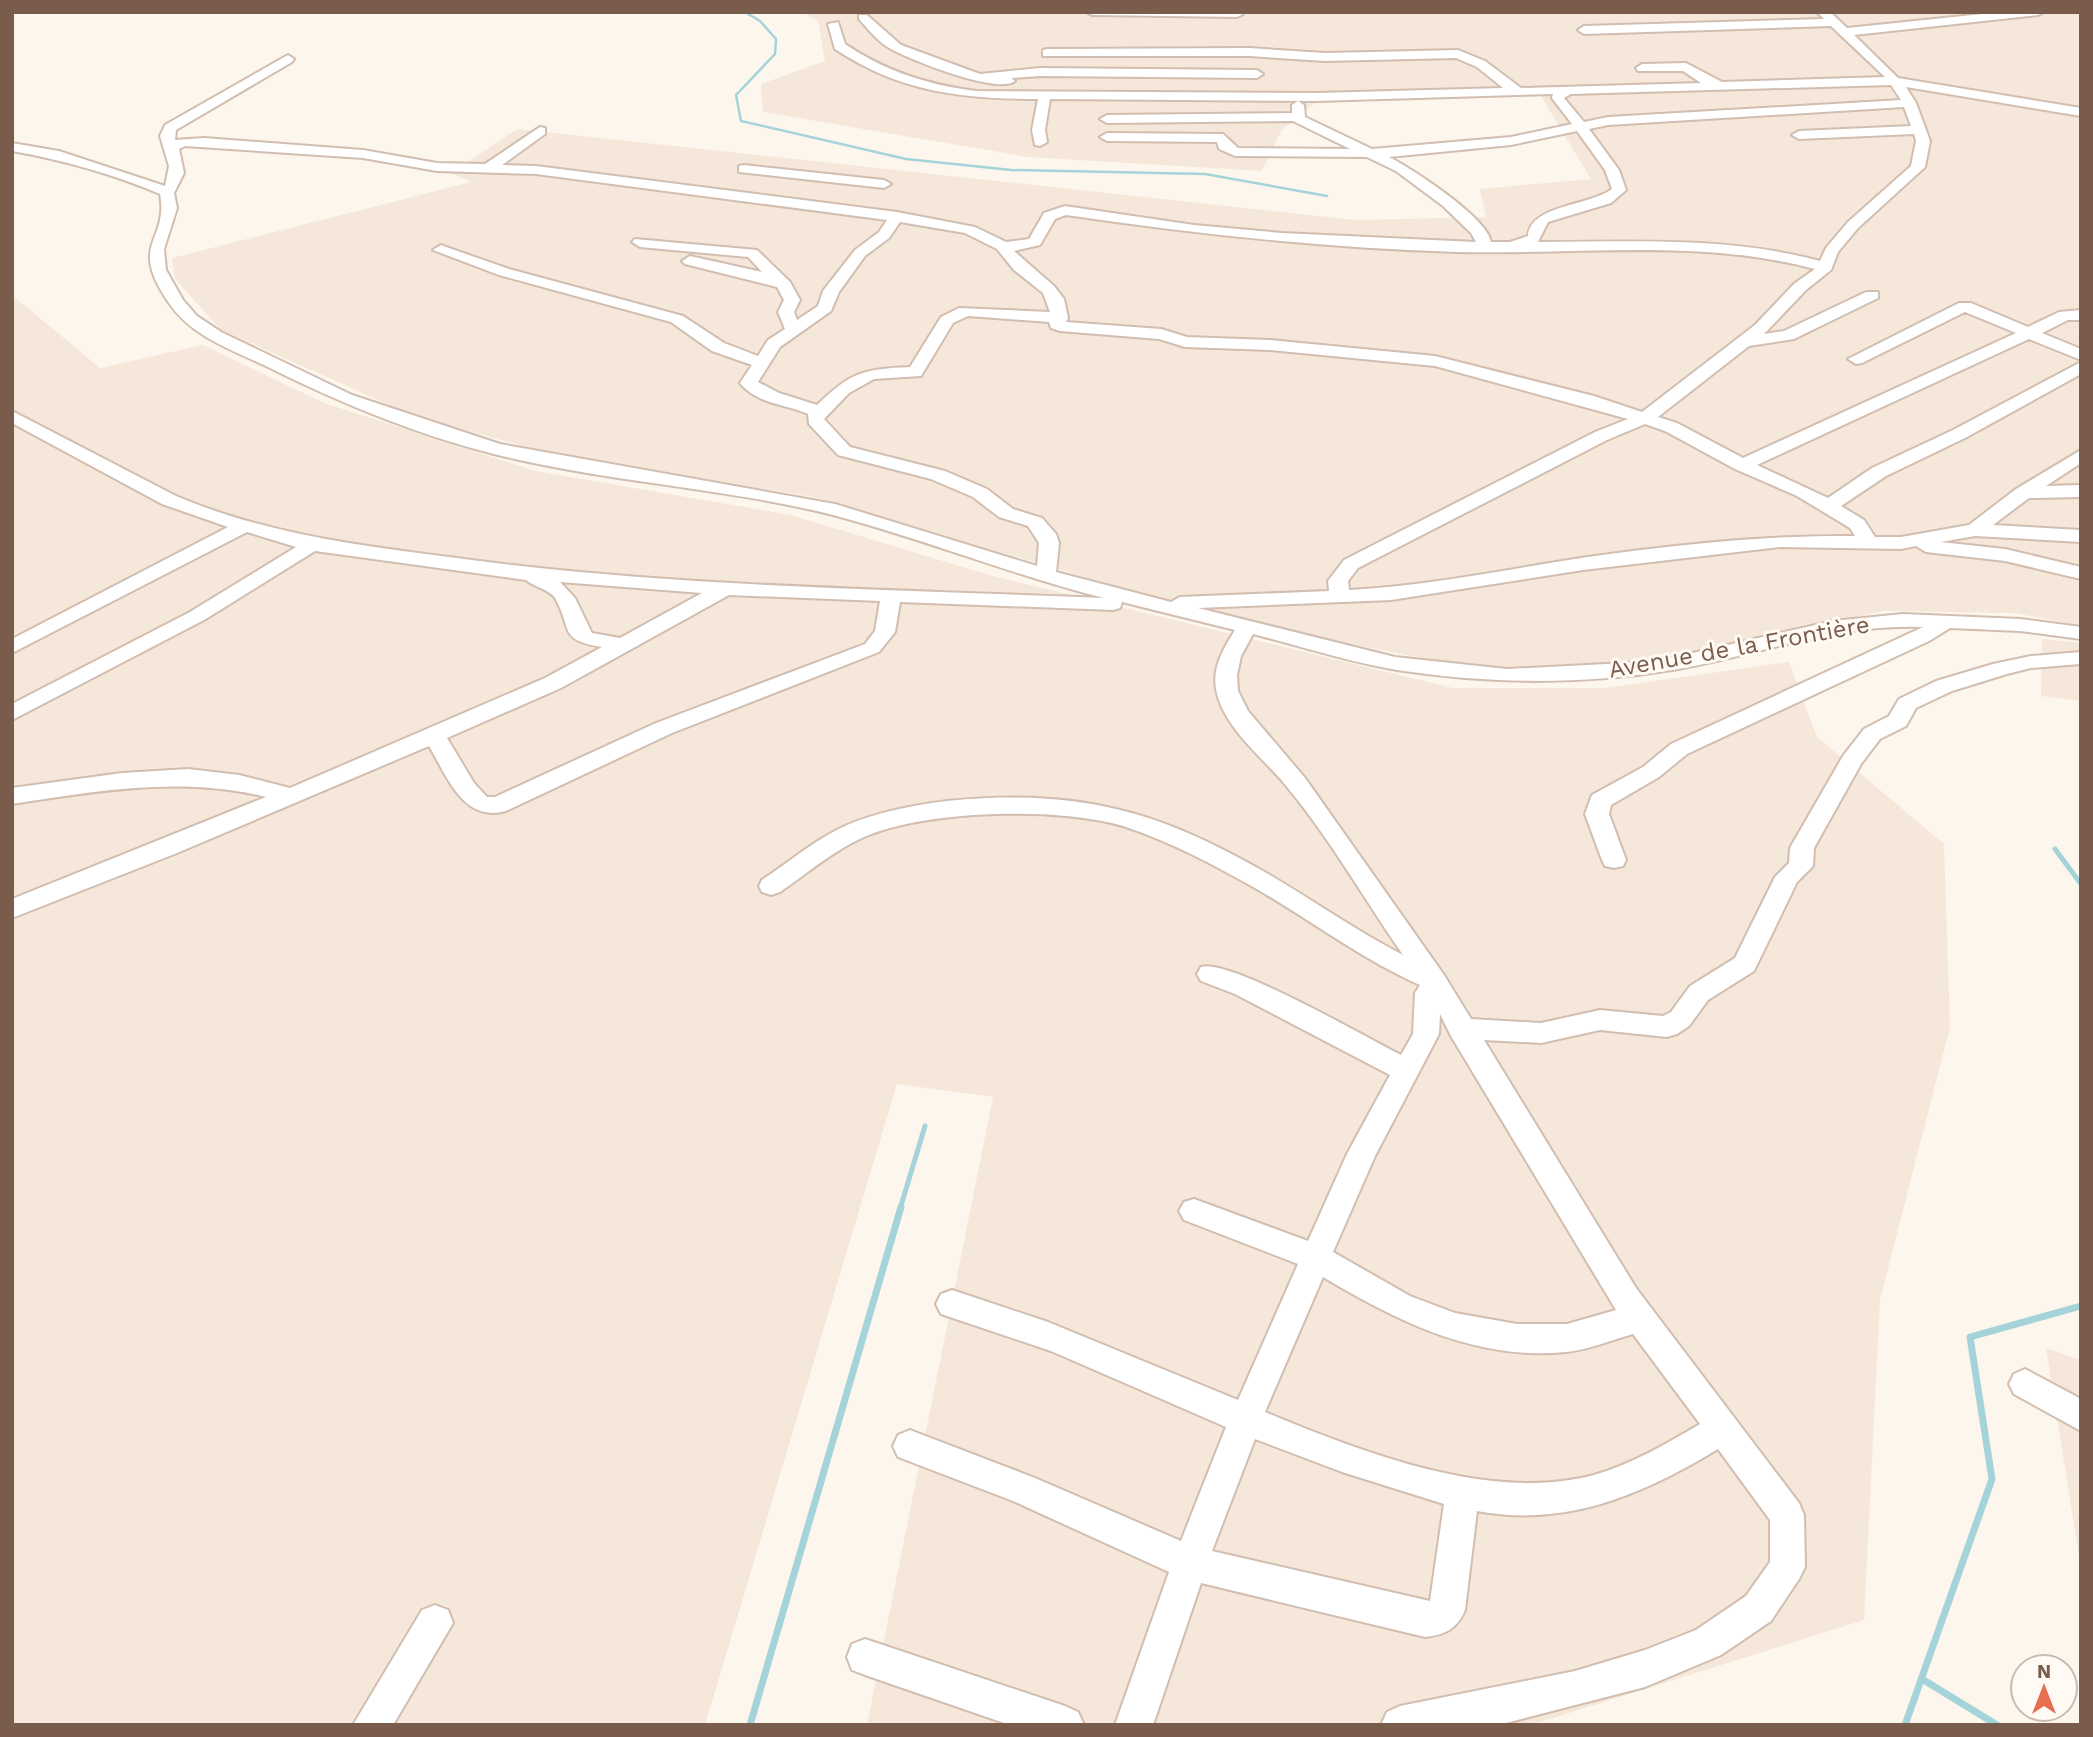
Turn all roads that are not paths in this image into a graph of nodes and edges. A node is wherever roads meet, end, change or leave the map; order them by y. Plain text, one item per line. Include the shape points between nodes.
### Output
1 (1091, 12) edge
2 (2038, 12) edge
3 (1114, 14) edge
4 (863, 17) dead end
5 (1834, 22) edge
6 (834, 24) dead end
7 (1242, 29) edge
8 (1584, 30) dead end
9 (1047, 53) dead end
10 (288, 59) dead end
11 (953, 67) junction
12 (1642, 68) dead end
13 (1258, 74) junction
14 (1894, 81) junction
15 (1722, 86) junction
16 (1567, 91) junction
17 (1519, 92) junction
18 (1104, 94) junction
19 (1196, 94) junction
20 (1264, 95) junction
21 (1308, 96) junction
22 (1044, 101) junction
23 (1910, 103) junction
24 (1000, 108) dead end
25 (2081, 112) edge
26 (1217, 117) junction
27 (1295, 117) junction
28 (1107, 119) junction
29 (1580, 125) junction
30 (1917, 130) junction
31 (540, 131) dead end
32 (1799, 135) dead end
33 (1223, 138) junction
34 (1040, 142) dead end
35 (12, 147) edge
36 (171, 148) junction
37 (1364, 152) junction
38 (490, 167) junction
39 (744, 169) dead end
40 (167, 192) junction
41 (869, 213) junction
42 (898, 216) junction
43 (640, 242) dead end
44 (1516, 245) junction
45 (1003, 247) junction
46 (1482, 247) junction
47 (441, 250) dead end
48 (690, 261) dead end
49 (1826, 267) junction
50 (780, 281) junction
51 (1872, 295) dead end
52 (2081, 315) edge
53 (1060, 318) junction
54 (793, 329) junction
55 (2032, 333) junction
56 (1745, 341) junction
57 (2081, 355) edge
58 (1856, 359) dead end
59 (760, 362) junction
60 (2081, 367) edge
61 (2081, 379) edge
62 (2056, 381) junction
63 (819, 413) junction
64 (12, 416) edge
65 (1646, 418) junction
66 (2081, 455) edge
67 (1742, 465) junction
68 (2081, 491) edge
69 (2023, 493) junction
70 (1829, 506) junction
71 (244, 526) junction
72 (1975, 530) junction
73 (2081, 536) edge
74 (1868, 541) junction
75 (1901, 543) junction
76 (312, 545) junction
77 (527, 573) junction
78 (2081, 573) edge
79 (1046, 575) junction
80 (726, 589) junction
81 (891, 595) junction
82 (1340, 596) junction
83 (1151, 604) junction
84 (1948, 620) junction
85 (1246, 628) junction
86 (2081, 633) edge
87 (624, 645) junction
88 (12, 647) edge
89 (2081, 658) edge
90 (12, 713) edge
91 (434, 733) junction
92 (288, 795) junction
93 (12, 796) edge
94 (1614, 860) dead end
95 (771, 886) dead end
96 (12, 909) edge
97 (1210, 974) dead end
98 (1437, 985) junction
99 (1461, 1029) junction
100 (1407, 1071) junction
101 (1194, 1211) dead end
102 (1315, 1257) junction
103 (951, 1304) dead end
104 (1639, 1318) junction
105 (2025, 1384) dead end
106 (2081, 1416) edge
107 (1245, 1421) junction
108 (1724, 1428) junction
109 (911, 1446) dead end
110 (1462, 1495) junction
111 (1190, 1563) junction
112 (435, 1623) dead end
113 (865, 1657) dead end
114 (372, 1725) edge
115 (1065, 1725) edge
116 (1135, 1725) edge
117 (1400, 1725) edge

1 - 3 street
2 - 5 street
3 - 7 street
4 - 11 street via 897,48
5 - 8 street
5 - 14 street
6 - 22 street via 839,46 867,64 912,82 976,95
7 - 9 street
7 - 13 street
7 - 17 street via 1325,57 1458,54 1482,64
10 - 36 street via 170,128
11 - 13 street via 989,75
11 - 19 street via 998,81 1121,84
12 - 15 street via 1686,67
13 - 20 street
14 - 15 street
14 - 23 street
14 - 25 street
15 - 16 street
16 - 17 street
16 - 29 street via 1558,98
17 - 21 street
18 - 19 street
18 - 22 street
18 - 28 street
19 - 20 street
20 - 21 street
21 - 27 street via 1298,100
22 - 24 street
22 - 34 street via 1036,127
23 - 29 street
23 - 30 street
26 - 27 street
26 - 28 street
26 - 33 street
27 - 37 street
28 - 33 street via 1107,144
29 - 37 street via 1497,143
29 - 44 street via 1614,174 1619,190 1606,200 1543,219 1536,226 1535,238
30 - 32 street
30 - 49 street via 1923,141 1918,167 1853,225 1831,251
31 - 38 street
33 - 37 street via 1224,146 1235,152
35 - 40 street via 54,154
36 - 38 street via 182,142 204,142 363,154 437,167
36 - 40 street, Avenue de la Frontière via 177,178
37 - 46 street via 1401,168 1448,201 1484,239
38 - 41 street
39 - 41 street via 888,178
40 - 79 street, Avenue de la Frontière via 170,208 156,260 176,302 215,335 346,399 497,449 835,510
41 - 42 street
42 - 45 street via 963,228
42 - 54 street via 860,253 834,286 825,308
43 - 50 street via 752,253
44 - 46 street
44 - 49 street via 1682,246 1782,255
45 - 46 street via 1035,242 1049,216 1065,210 1282,237
45 - 53 street via 1009,258 1058,300
47 - 59 street via 516,276 677,319 718,347
48 - 50 street
49 - 56 street
50 - 54 street via 792,300 786,312
51 - 56 street via 1788,336
52 - 55 street via 2065,315
53 - 63 street via 965,311 947,320 915,372 870,374 843,389
53 - 65 street via 1060,326 1161,334 1181,342 1270,345 1435,361
54 - 59 street
55 - 57 street
55 - 58 street via 1965,306
55 - 67 street
56 - 65 street
59 - 63 street via 750,383 756,389
60 - 62 street
61 - 62 street
62 - 70 street via 1879,472
63 - 79 street via 815,420 844,451 938,475 980,493 1006,513 1035,522 1048,537
64 - 71 street via 169,500
65 - 67 street
65 - 82 street via 1601,436 1350,564 1338,581
66 - 69 street
67 - 70 street
68 - 69 street
69 - 72 street
70 - 74 street via 1857,524
71 - 76 street
71 - 88 street
72 - 73 street
72 - 75 street
74 - 75 street
74 - 82 street via 1753,543 1583,564 1430,590
75 - 78 street via 2005,555
76 - 77 street
76 - 90 street via 197,616
77 - 80 street
77 - 87 street via 559,590 585,638
79 - 83 street, Avenue de la Frontière
80 - 81 street
80 - 87 street
81 - 83 street
81 - 91 street via 885,632 872,648 676,723 498,805 481,804 465,788
82 - 83 street
83 - 85 street, Avenue de la Frontière
84 - 85 street, Avenue de la Frontière via 1833,627 1625,670 1507,676 1395,663
84 - 86 street, Avenue de la Frontière
84 - 94 street via 1850,672 1679,749 1651,772 1600,801 1597,814
85 - 98 street via 1230,656 1226,675 1227,691 1237,712 1297,783
87 - 91 street via 535,692
89 - 99 street via 2031,662 1944,686 1907,704 1898,721 1872,733 1821,813 1802,848 1801,866 1787,877 1745,964 1699,993 1671,1026 1600,1020 1541,1033
91 - 92 street
92 - 93 street via 189,777
92 - 96 street
95 - 98 street via 853,833 894,820 981,809 1077,810 1119,817 1185,844 1265,883
97 - 100 street
98 - 99 street
98 - 100 street via 1428,993 1426,1034
99 - 104 street via 1500,1085
100 - 102 street via 1361,1154
101 - 102 street
102 - 104 street via 1399,1307 1455,1327 1517,1338 1567,1338
102 - 107 street
103 - 107 street via 1063,1342
104 - 108 street
105 - 106 street
107 - 110 street
107 - 111 street
108 - 110 street via 1664,1463 1590,1493 1530,1500
108 - 117 street via 1787,1515 1791,1544 1773,1594 1696,1651 1655,1666 1579,1690
109 - 111 street via 1023,1489
110 - 111 street via 1447,1610 1438,1618 1425,1619
111 - 116 street
112 - 114 street
113 - 115 street

